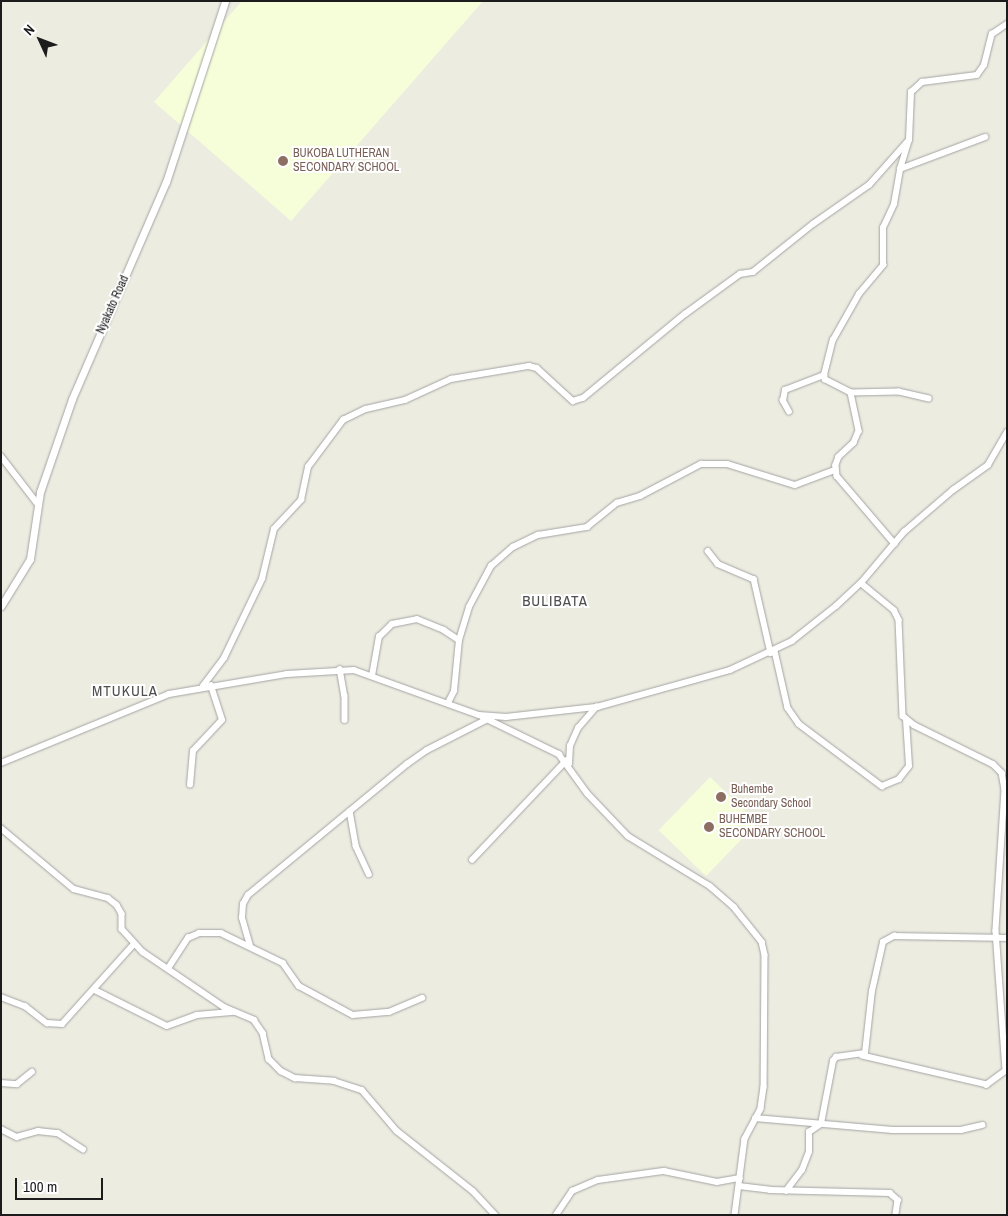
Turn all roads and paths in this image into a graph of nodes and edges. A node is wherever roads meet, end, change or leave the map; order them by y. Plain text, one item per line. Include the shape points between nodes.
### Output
1 (225, 1) edge
2 (1007, 24) edge
3 (985, 137) dead end
4 (909, 140) junction
5 (900, 169) junction
6 (824, 375) junction
7 (851, 393) junction
8 (929, 399) dead end
9 (789, 412) dead end
10 (1006, 435) edge
11 (1, 456) edge
12 (835, 470) junction
13 (38, 504) junction
14 (894, 544) junction
15 (708, 551) dead end
16 (861, 583) junction
17 (1, 606) edge
18 (459, 640) junction
19 (773, 652) junction
20 (340, 669) junction
21 (372, 676) junction
22 (204, 686) junction
23 (212, 686) junction
24 (448, 701) junction
25 (596, 707) junction
26 (479, 714) junction
27 (345, 720) dead end
28 (486, 720) junction
29 (906, 720) junction
30 (567, 763) junction
31 (1, 764) edge
32 (190, 785) dead end
33 (350, 811) junction
34 (1, 828) edge
35 (472, 860) dead end
36 (369, 874) dead end
37 (996, 937) junction
38 (1007, 938) edge
39 (134, 944) junction
40 (250, 946) junction
41 (169, 967) junction
42 (95, 990) junction
43 (1, 997) edge
44 (422, 998) dead end
45 (234, 1012) junction
46 (862, 1056) junction
47 (32, 1072) dead end
48 (1, 1083) edge
49 (756, 1118) junction
50 (821, 1124) junction
51 (982, 1126) dead end
52 (1, 1129) edge
53 (83, 1149) dead end
54 (740, 1178) junction
55 (739, 1186) junction
56 (786, 1191) junction
57 (495, 1215) edge
58 (556, 1215) edge
59 (735, 1215) edge
60 (896, 1215) edge

1 - 13 street, Nyakato Road via 166,182 72,399
2 - 4 street via 992,34 984,65 977,75 922,82 913,88
3 - 5 street
4 - 5 street
4 - 22 street via 869,185 753,272 740,274 685,314 583,398 573,401 543,372 529,366 451,379 405,400 366,409 343,420 312,460 301,500 274,529 262,579 224,658
5 - 6 street via 894,204 884,228 883,265 860,294 833,340
6 - 7 street via 825,380
6 - 9 street via 804,380 785,390 783,401
7 - 8 street via 899,392
7 - 12 street via 859,419 858,438 840,456
10 - 14 street via 988,465 937,502
11 - 13 street
12 - 14 street via 850,493
12 - 18 street via 795,485 727,464 701,464 640,496 617,503 587,527 525,540 491,566 469,607
13 - 17 street, Nyakato Road via 30,559
14 - 16 street
15 - 19 street via 718,564 754,579
16 - 19 street via 812,625
16 - 29 street via 894,610 899,620 900,704
18 - 21 street via 417,619 392,624 379,637
18 - 24 street via 455,685
19 - 25 street via 710,677
19 - 29 street via 788,708 799,724 882,786 899,779 909,766
20 - 21 street
20 - 23 street
20 - 27 street via 346,696
21 - 24 street
22 - 23 street
22 - 31 street via 144,703
23 - 32 street via 222,720 193,751
24 - 26 street
25 - 26 street via 506,718
25 - 30 street via 578,728
26 - 28 street
28 - 30 street via 543,744
28 - 33 street via 427,750
29 - 37 street via 993,764 1002,773 1005,790
30 - 35 street
30 - 49 street via 588,794 628,836 710,886 734,907 762,942 765,955 766,1056 763,1100
33 - 36 street via 356,846
33 - 40 street via 248,895 243,904 242,918
34 - 39 street via 74,889 108,898 117,905 122,914 122,929
37 - 38 street
37 - 46 street via 894,936 883,942
37 - 46 street via 1006,1071 998,1080 987,1085 973,1083
39 - 41 street
39 - 42 street
40 - 41 street via 221,933 199,932 188,938
40 - 44 street via 283,963 294,981 306,991 353,1015 389,1012
41 - 45 street
42 - 43 street via 58,1025 47,1023 16,1001
42 - 45 street via 167,1026 197,1015
45 - 57 street via 245,1014 260,1027 269,1059 281,1072 295,1078 334,1081 362,1090 397,1131 479,1196
46 - 50 street via 836,1057 833,1061
47 - 48 street via 17,1084
49 - 50 street
49 - 54 street via 745,1139
50 - 51 street via 913,1131
50 - 56 street via 810,1130 809,1152 802,1170
52 - 53 street via 17,1137 38,1131 58,1133
54 - 55 street
54 - 58 street via 717,1182 664,1171 598,1180 572,1191
55 - 56 street
55 - 59 street
56 - 60 street via 890,1193 898,1200

